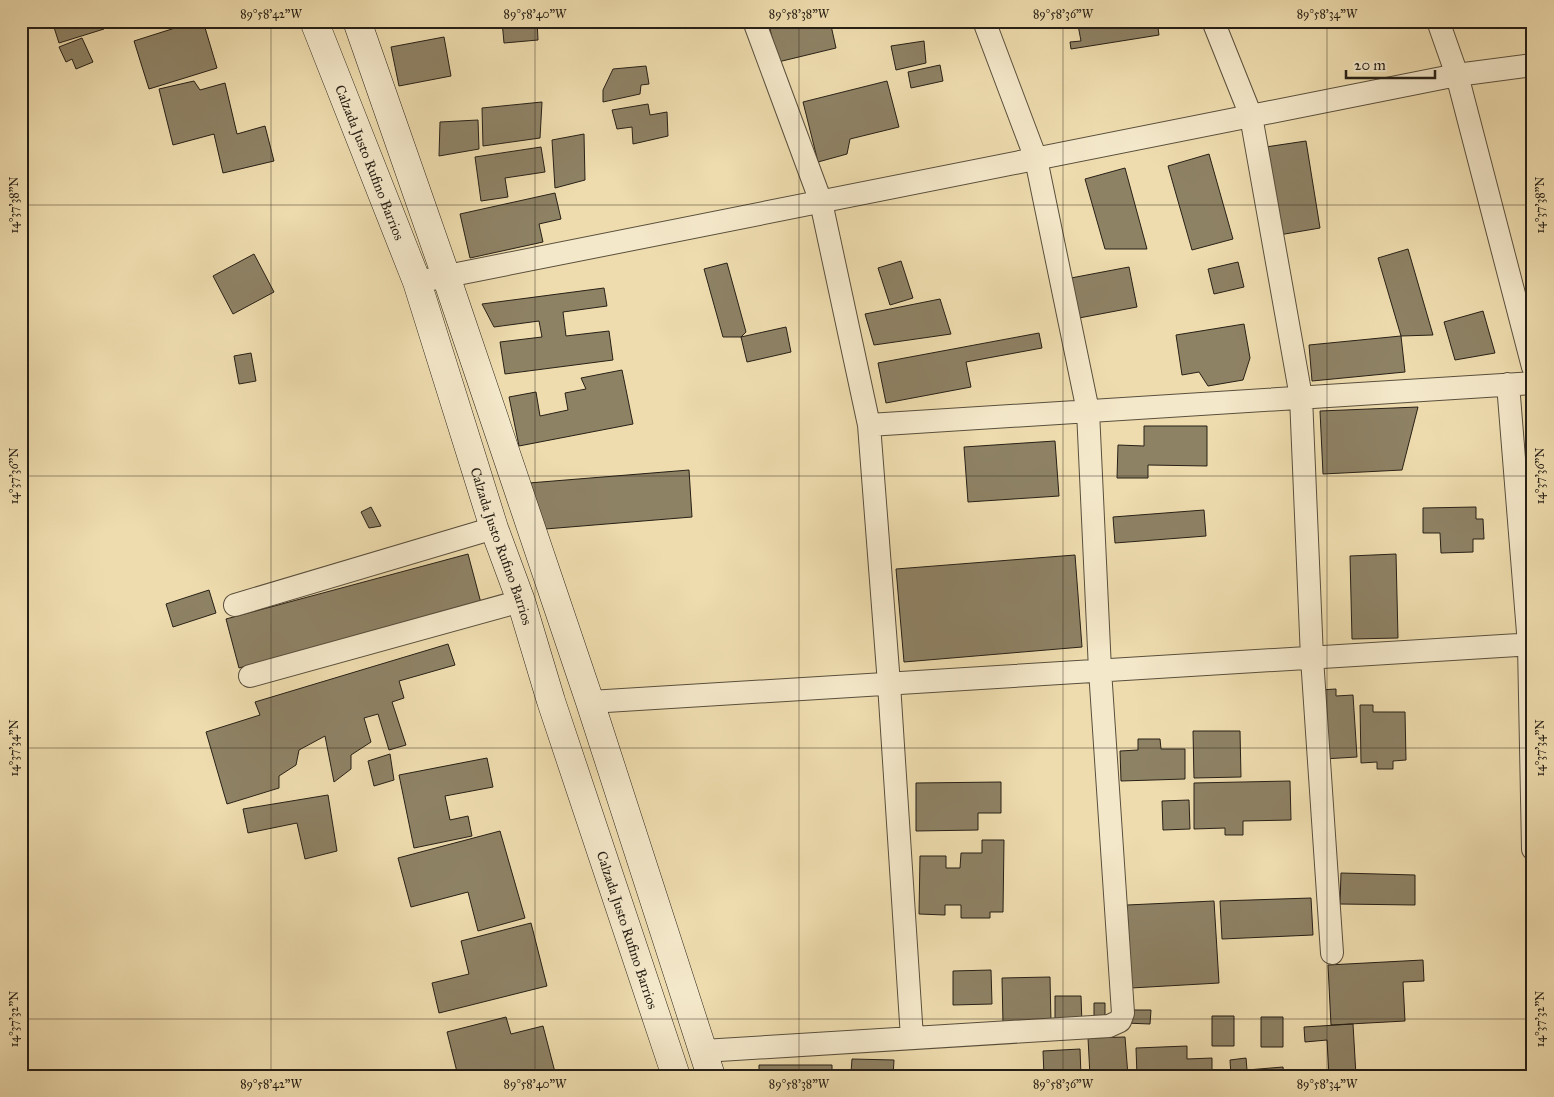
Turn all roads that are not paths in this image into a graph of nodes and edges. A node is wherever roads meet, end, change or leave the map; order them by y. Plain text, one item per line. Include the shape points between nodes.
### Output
1 (314, 21) edge
2 (357, 21) edge
3 (754, 21) edge
4 (984, 21) edge
5 (1213, 21) edge
6 (1438, 21) edge
7 (1533, 65) edge
8 (1457, 75) junction
9 (1251, 116) junction
10 (1036, 159) junction
11 (821, 202) junction
12 (446, 276) junction
13 (417, 282) junction
14 (1533, 366) edge
15 (1533, 383) edge
16 (1508, 384) junction
17 (1300, 398) junction
18 (1088, 411) junction
19 (869, 425) junction
20 (494, 528) junction
21 (521, 601) junction
22 (235, 606) dead end
23 (1531, 644) edge
24 (1312, 658) junction
25 (1100, 670) junction
26 (250, 676) dead end
27 (889, 684) junction
28 (590, 702) junction
29 (1533, 849) edge
30 (1332, 953) dead end
31 (912, 1038) junction
32 (707, 1063) edge
33 (676, 1076) edge

1 - 13 street, Calzada Justo Rufino Barrios
2 - 12 street
3 - 11 street
4 - 10 street
5 - 9 street
6 - 8 street
7 - 8 street
8 - 9 street
8 - 14 street
9 - 10 street
9 - 17 street
10 - 11 street
10 - 18 street
11 - 12 street
11 - 19 street
12 - 13 street
12 - 28 street
13 - 20 street, Calzada Justo Rufino Barrios
15 - 16 street
16 - 17 street
16 - 23 street
17 - 18 street
17 - 24 street
18 - 19 street
18 - 25 street
19 - 27 street
20 - 21 street, Calzada Justo Rufino Barrios
20 - 22 street
21 - 26 street
21 - 33 street, Calzada Justo Rufino Barrios via 551,701
23 - 24 street
23 - 29 street
24 - 25 street
24 - 30 street
25 - 27 street
25 - 31 street via 1123,1013 1120,1020 1109,1026
27 - 28 street
27 - 31 street
28 - 32 street
31 - 32 street

